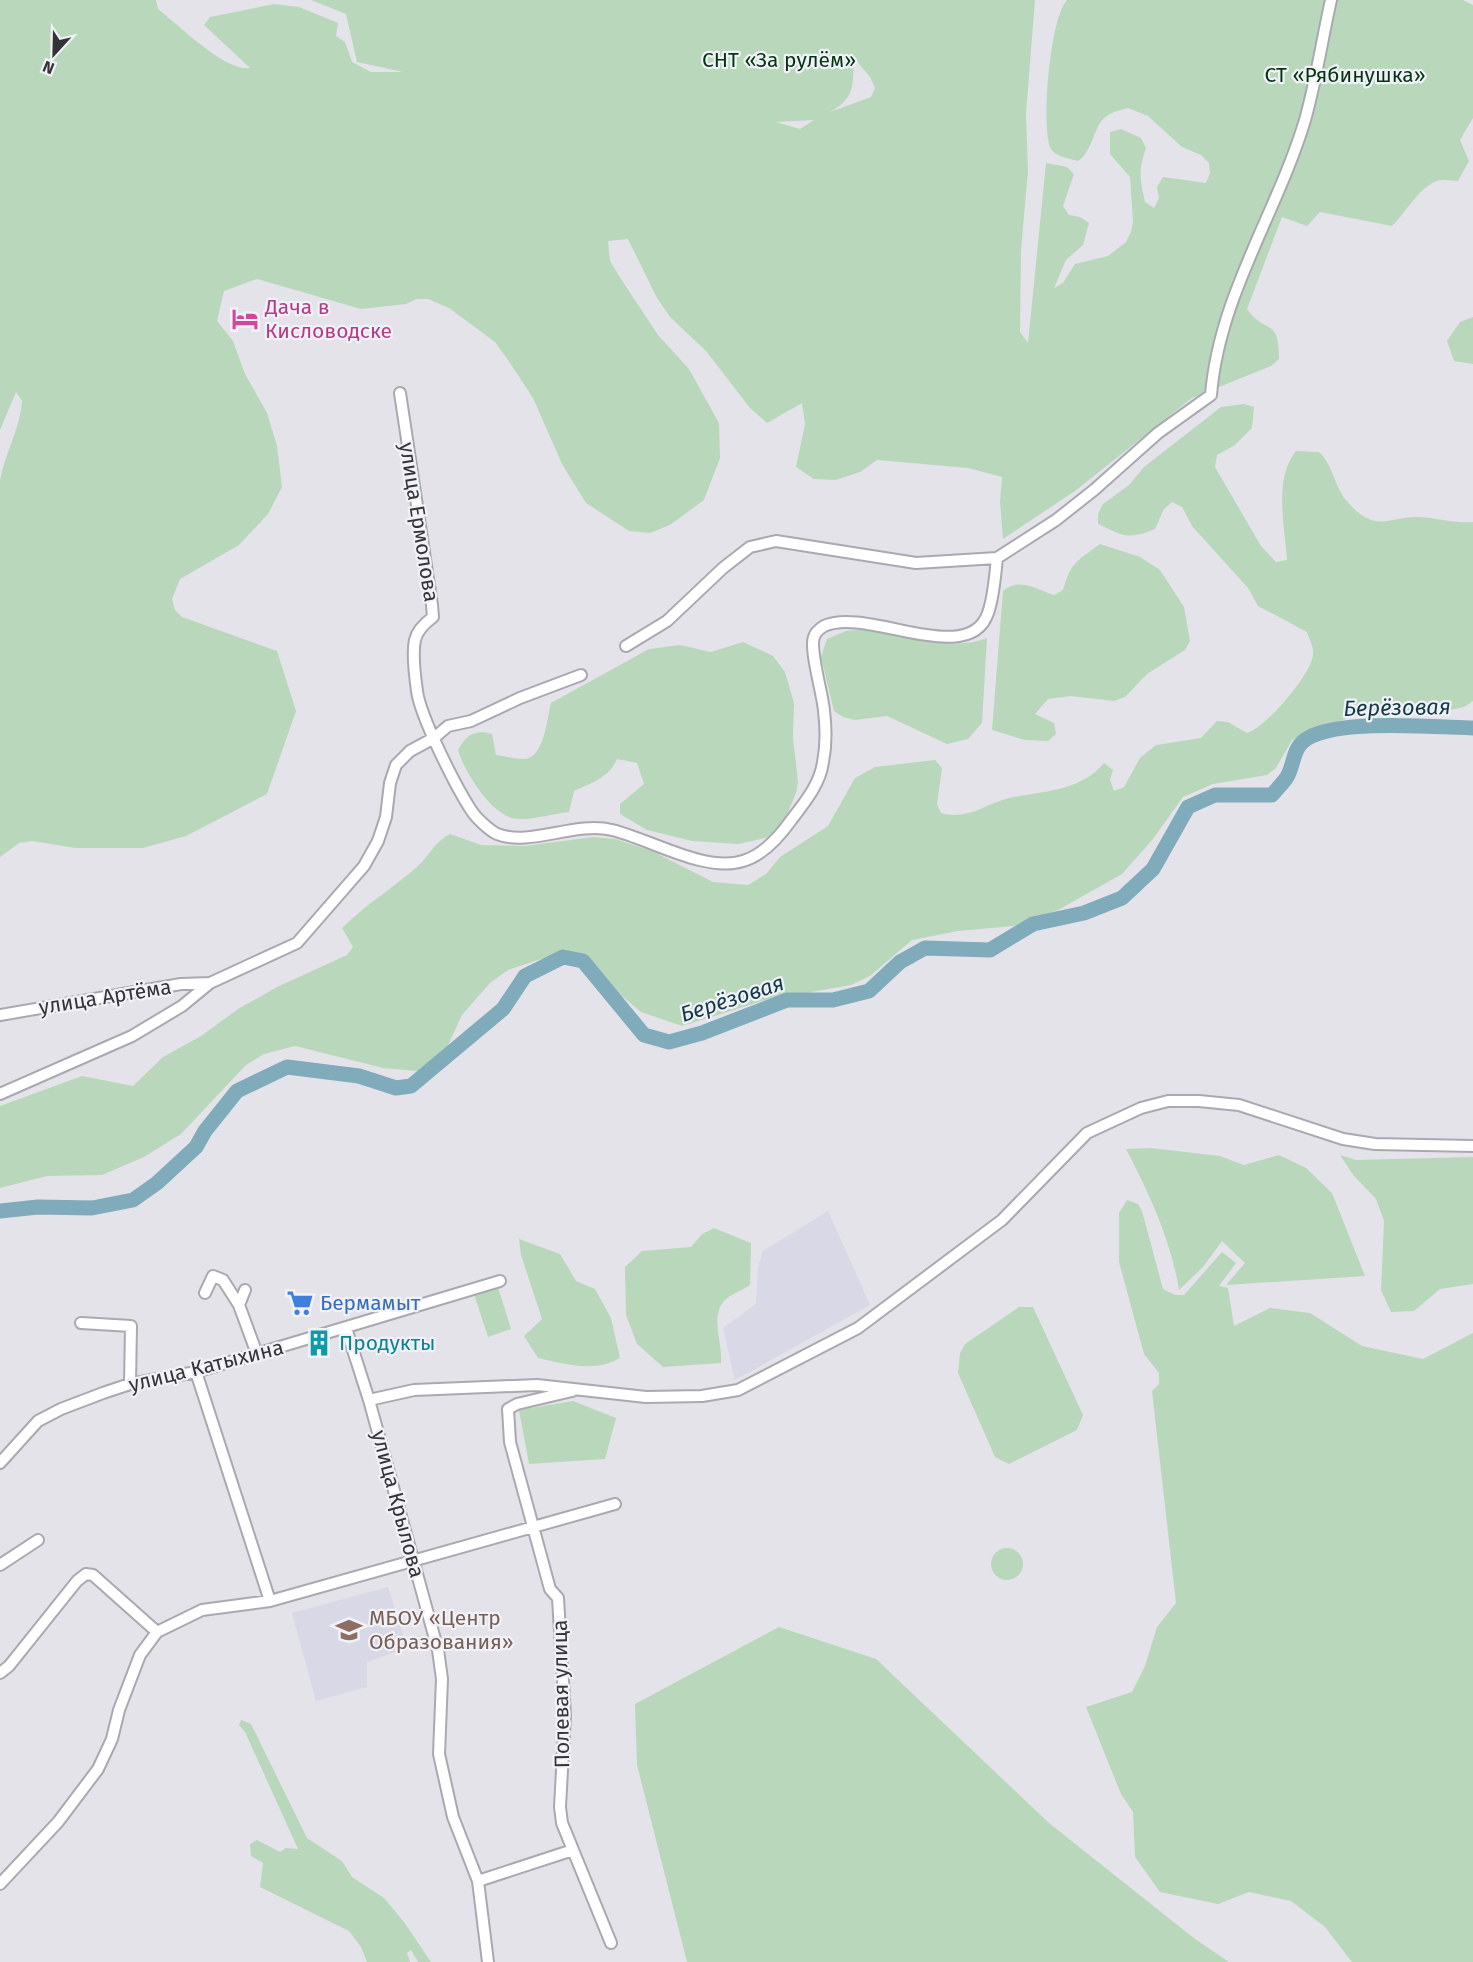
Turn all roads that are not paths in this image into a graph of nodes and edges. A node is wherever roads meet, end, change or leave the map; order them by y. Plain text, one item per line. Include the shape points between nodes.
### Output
1 (1331, 0) edge
2 (400, 393) dead end
3 (997, 558) junction
4 (626, 646) dead end
5 (581, 675) dead end
6 (434, 738) junction
7 (210, 983) junction
8 (0, 1015) edge
9 (0, 1094) edge
10 (1473, 1146) edge
11 (500, 1281) dead end
12 (245, 1290) dead end
13 (205, 1293) dead end
14 (239, 1305) junction
15 (81, 1323) dead end
16 (346, 1328) junction
17 (257, 1354) junction
18 (196, 1372) junction
19 (130, 1384) junction
20 (578, 1388) junction
21 (369, 1400) junction
22 (0, 1463) edge
23 (615, 1504) dead end
24 (533, 1526) junction
25 (38, 1540) dead end
26 (412, 1560) junction
27 (0, 1564) edge
28 (270, 1601) junction
29 (157, 1632) junction
30 (0, 1672) edge
31 (573, 1850) junction
32 (478, 1881) junction
33 (0, 1884) edge
34 (611, 1943) dead end
35 (488, 1962) edge

1 - 3 street via 1305,120 1226,317 1214,360 1211,395 1158,433 1056,520
2 - 6 street, улица Ермолова via 433,617 414,640 417,692
3 - 4 street via 916,563 776,541 750,547 723,567 667,621
3 - 6 street, улица Ермолова via 988,615 977,630 965,636 944,638 873,624 838,622 822,627 813,637 825,713 824,763 814,789 782,835 743,861 716,865 610,829 573,829 514,838 495,833 472,812
5 - 6 street via 471,721 448,726
6 - 7 street via 410,751 396,765 378,841 364,866 297,943
7 - 8 street, улица Артёма via 181,984
7 - 9 street via 182,1006 132,1036
10 - 20 street via 1375,1144 1343,1139 1239,1105 1168,1101 1087,1133 997,1224 858,1328 738,1390 702,1396 646,1397
11 - 16 street, улица Катыхина
12 - 14 street
13 - 14 street via 213,1276 223,1280
14 - 17 street
15 - 19 street via 130,1326
16 - 17 street, улица Катыхина
16 - 21 street, улица Крылова
17 - 18 street, улица Катыхина
18 - 19 street, улица Катыхина
18 - 28 street
19 - 22 street, улица Катыхина via 38,1421
20 - 21 street via 537,1385 414,1390
20 - 24 street, Полевая улица via 508,1409 510,1442
21 - 26 street, улица Крылова
23 - 24 street
24 - 26 street
24 - 31 street, Полевая улица via 550,1589 558,1598 565,1715 560,1807
25 - 27 street
26 - 28 street
26 - 32 street, улица Крылова via 438,1650 442,1679 439,1754 443,1779
28 - 29 street via 202,1610
29 - 30 street via 93,1575 86,1574
29 - 33 street via 140,1655 98,1769 58,1822
31 - 32 street
31 - 34 street, Полевая улица
32 - 35 street, улица Крылова

